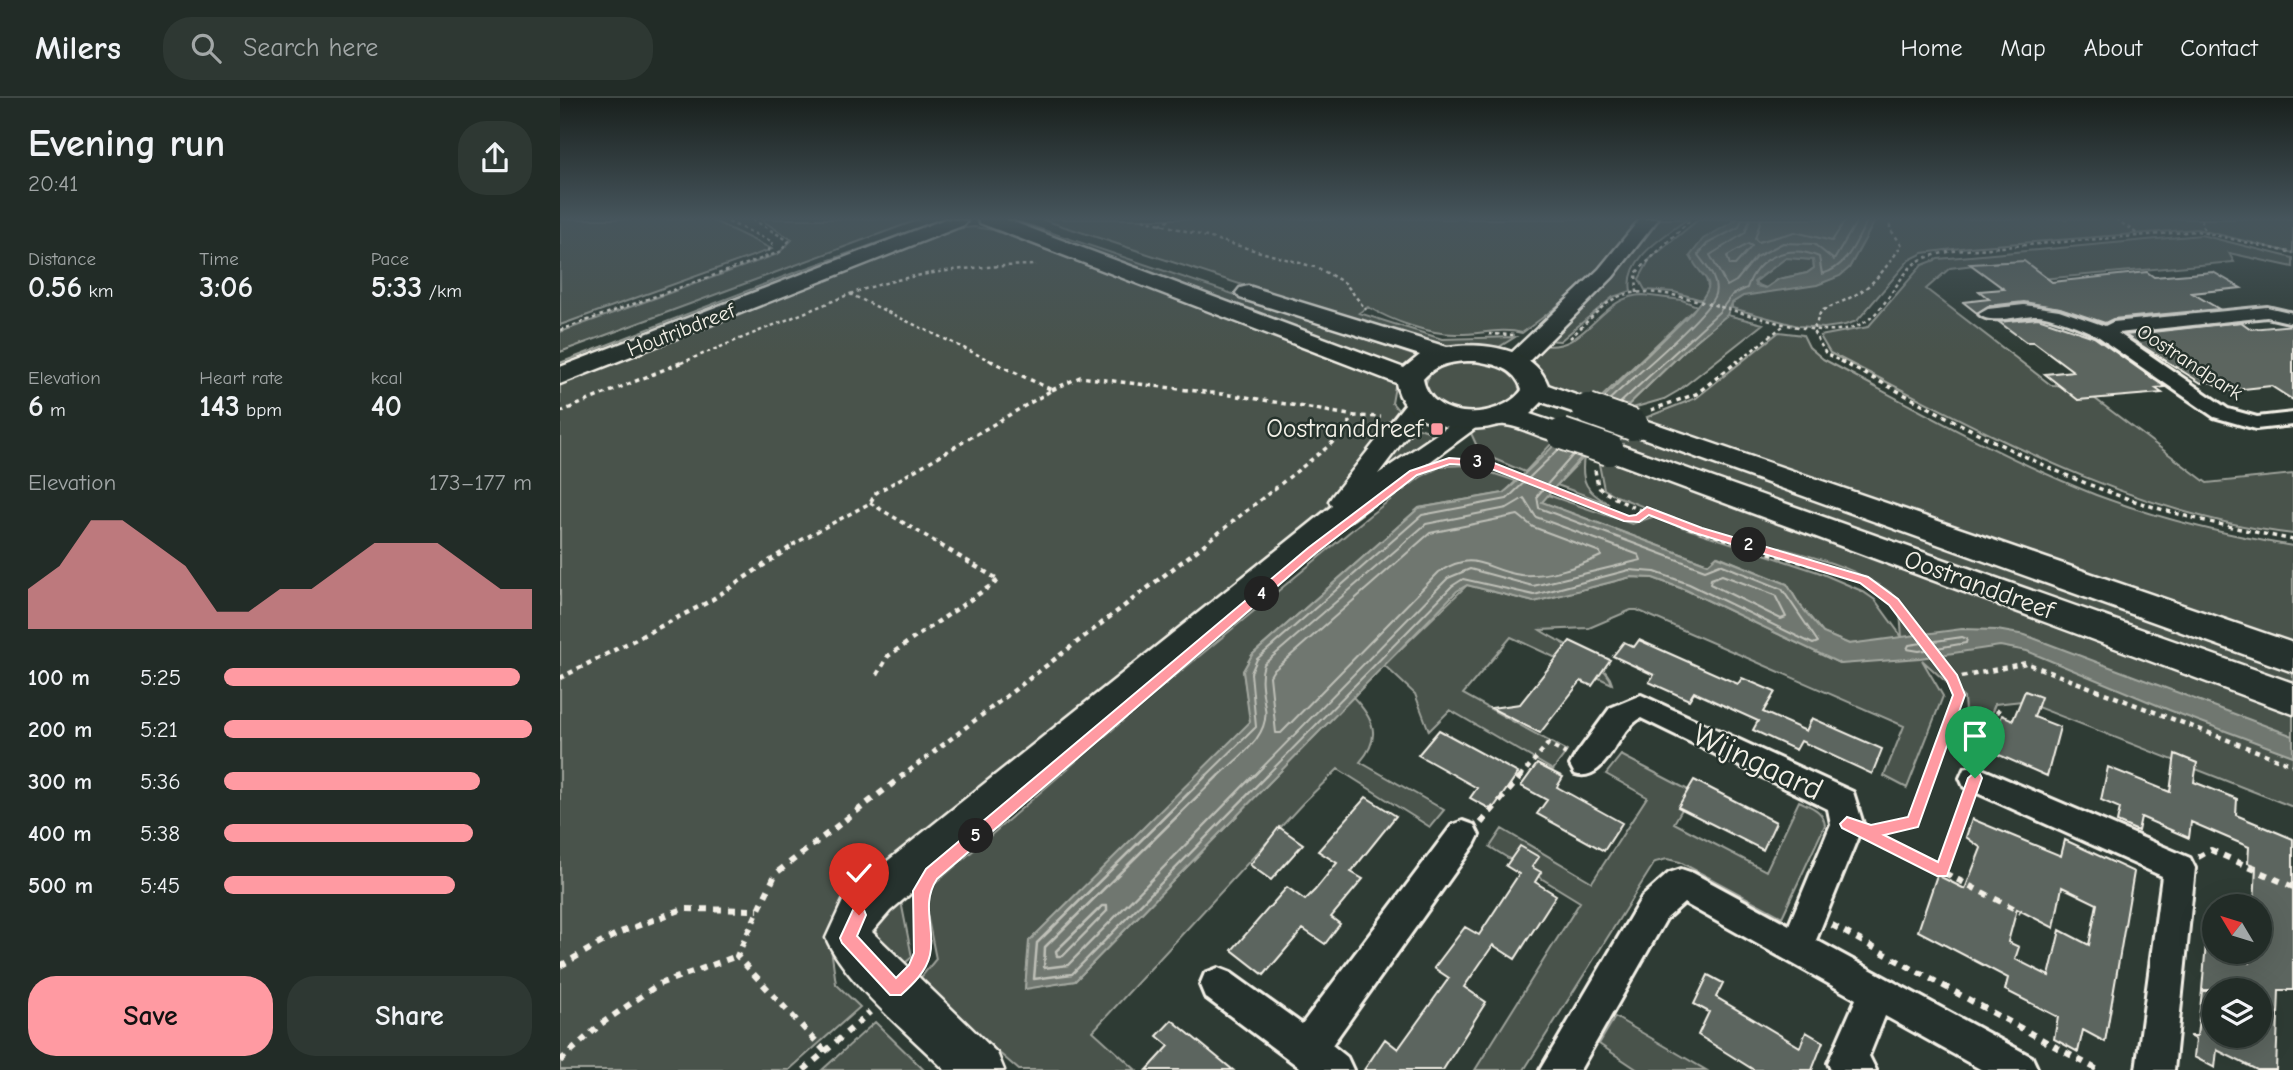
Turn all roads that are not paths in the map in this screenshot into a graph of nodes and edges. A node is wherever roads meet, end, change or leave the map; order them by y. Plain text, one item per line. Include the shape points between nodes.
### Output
1 (822, 264) edge
2 (832, 264) edge
3 (1122, 264) edge
4 (1157, 264) edge
5 (1613, 264) edge
6 (1988, 314) dead end
7 (2293, 318) edge
8 (2109, 332) junction
9 (1503, 347) junction
10 (1445, 355) junction
11 (560, 357) edge
12 (560, 376) edge
13 (1536, 390) junction
14 (1414, 391) junction
15 (1507, 416) junction
16 (2293, 419) edge
17 (1472, 421) junction
18 (1326, 524) junction
19 (2293, 658) edge
20 (2293, 699) edge
21 (1585, 765) road end
22 (1975, 778) road end
23 (1463, 835) road end
24 (1797, 946) junction
25 (1218, 985) dead end
26 (1878, 990) junction
27 (1320, 1060) edge
28 (980, 1070) edge
29 (1559, 1070) edge
30 (1857, 1070) edge
31 (2019, 1070) edge
32 (2155, 1070) edge

1 - 11 main road, Houtribdreef
2 - 12 main road, Houtribdreef
3 - 14 main road
4 - 10 main road
5 - 9 street via 1580,299
6 - 8 street, Oostrandpark via 2041,310
7 - 8 street, Oostrandpark via 2267,312 2113,327
8 - 16 street, Oostrandpark via 2114,340 2221,413 2256,423
9 - 10 main road
9 - 13 main road via 1531,375
10 - 14 main road via 1422,365
13 - 15 main road via 1527,405
13 - 19 main road, Oostranddreef, bridge
14 - 17 main road via 1441,416
14 - 18 street
15 - 17 main road
15 - 20 main road, Oostranddreef, bridge
17 - 18 street
18 - 28 street via 875,897 859,915 848,938 895,990
21 - 24 street, Wijngaard via 1620,716 1641,706 1842,801 1847,824
22 - 32 street via 2179,868
23 - 27 street
24 - 26 street
24 - 29 street via 1681,884 1654,908
25 - 27 street
26 - 30 street via 1847,1063
26 - 31 street

